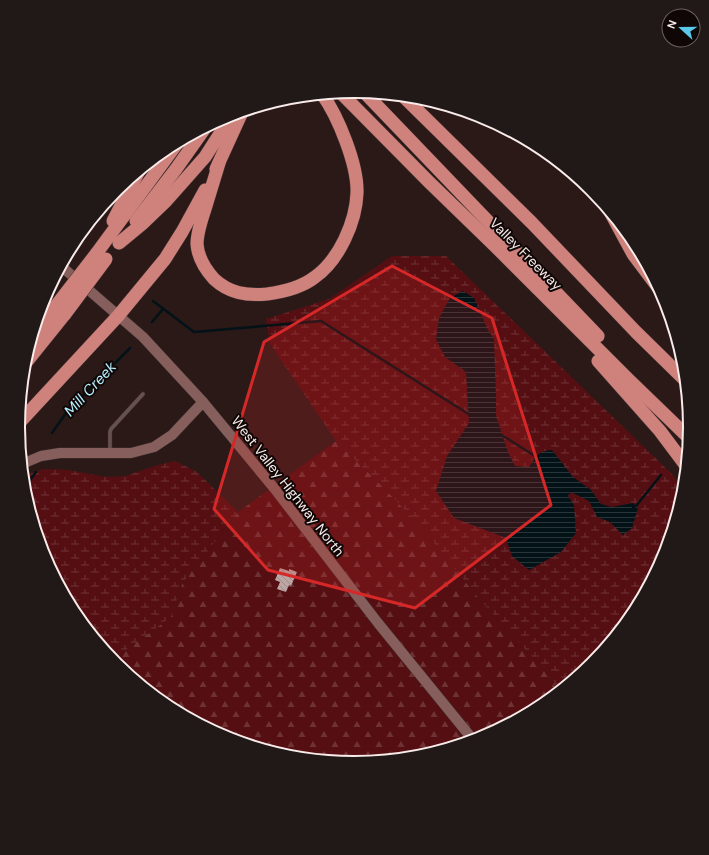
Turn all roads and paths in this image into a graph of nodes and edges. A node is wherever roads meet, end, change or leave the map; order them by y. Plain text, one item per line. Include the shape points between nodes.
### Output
1 (346, 98) edge
2 (370, 99) edge
3 (326, 100) edge
4 (410, 103) edge
5 (239, 119) edge
6 (226, 124) edge
7 (198, 138) edge
8 (169, 155) edge
9 (219, 163) junction
10 (133, 184) edge
11 (626, 241) edge
12 (119, 244) junction
13 (494, 245) junction
14 (101, 256) junction
15 (641, 264) edge
16 (65, 270) edge
17 (60, 311) junction
18 (118, 316) junction
19 (40, 329) edge
20 (34, 350) edge
21 (680, 376) edge
22 (143, 394) dead end
23 (203, 402) junction
24 (26, 416) edge
25 (684, 428) edge
26 (684, 432) edge
27 (110, 452) junction
28 (682, 460) edge
29 (27, 462) edge
30 (470, 736) edge

1 - 13 highway, Valley Freeway
2 - 25 highway
3 - 9 highway via 346,144 354,168 357,193 351,225 343,242 336,255 315,277 301,285 253,296 238,294 228,289 205,270 197,243
4 - 21 highway, Valley Freeway via 532,223
5 - 9 highway
6 - 12 highway via 200,163 166,201
7 - 12 highway
8 - 14 highway
9 - 18 highway via 166,259
10 - 14 highway
11 - 15 highway
12 - 14 highway
13 - 26 highway, Valley Freeway
13 - 28 highway via 660,431
14 - 17 highway, bridge
16 - 18 main road, West Valley Highway North
17 - 19 highway
17 - 20 highway
18 - 23 main road, West Valley Highway North via 161,356
18 - 24 highway
22 - 27 lane via 111,429
23 - 27 main road via 172,435 154,447 131,453
23 - 30 main road, West Valley Highway North
27 - 29 main road via 60,453 41,456

